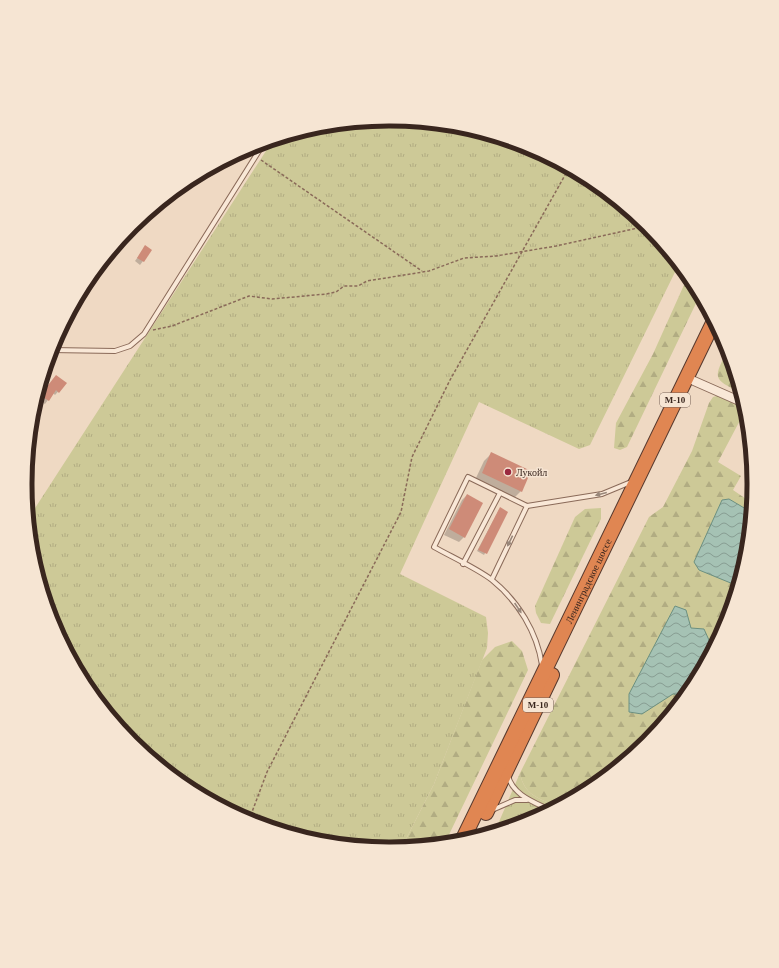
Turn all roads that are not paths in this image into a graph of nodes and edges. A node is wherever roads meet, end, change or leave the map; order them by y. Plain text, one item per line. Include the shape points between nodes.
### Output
1 (259, 152) edge
2 (711, 328) edge
3 (716, 338) edge
4 (58, 350) edge
5 (694, 381) junction
6 (737, 400) edge
7 (637, 479) junction
8 (500, 493) junction
9 (527, 506) junction
10 (463, 564) junction
11 (492, 580) junction
12 (543, 672) junction
13 (507, 771) junction
14 (531, 800) junction
15 (544, 807) edge
16 (486, 814) junction
17 (478, 830) edge
18 (466, 833) edge

1 - 4 lane via 147,330 130,346 115,351
2 - 7 highway, Ленинградское шоссе / М-10
3 - 5 highway, Ленинградское шоссе / М-10
5 - 6 street
5 - 13 highway, Ленинградское шоссе / М-10
7 -> 9 lane via 602,494
7 - 12 highway, Ленинградское шоссе / М-10
8 - 9 lane
8 - 10 lane
8 - 10 lane via 468,477 434,547
9 -> 11 lane
10 - 11 lane
11 -> 12 lane via 516,604 531,628 540,650
12 - 18 highway, Ленинградское шоссе / М-10
13 - 14 lane via 509,782 520,795
13 - 16 highway, Ленинградское шоссе / М-10
14 - 15 lane
14 - 16 lane via 515,800
16 - 17 highway, Ленинградское шоссе / М-10

